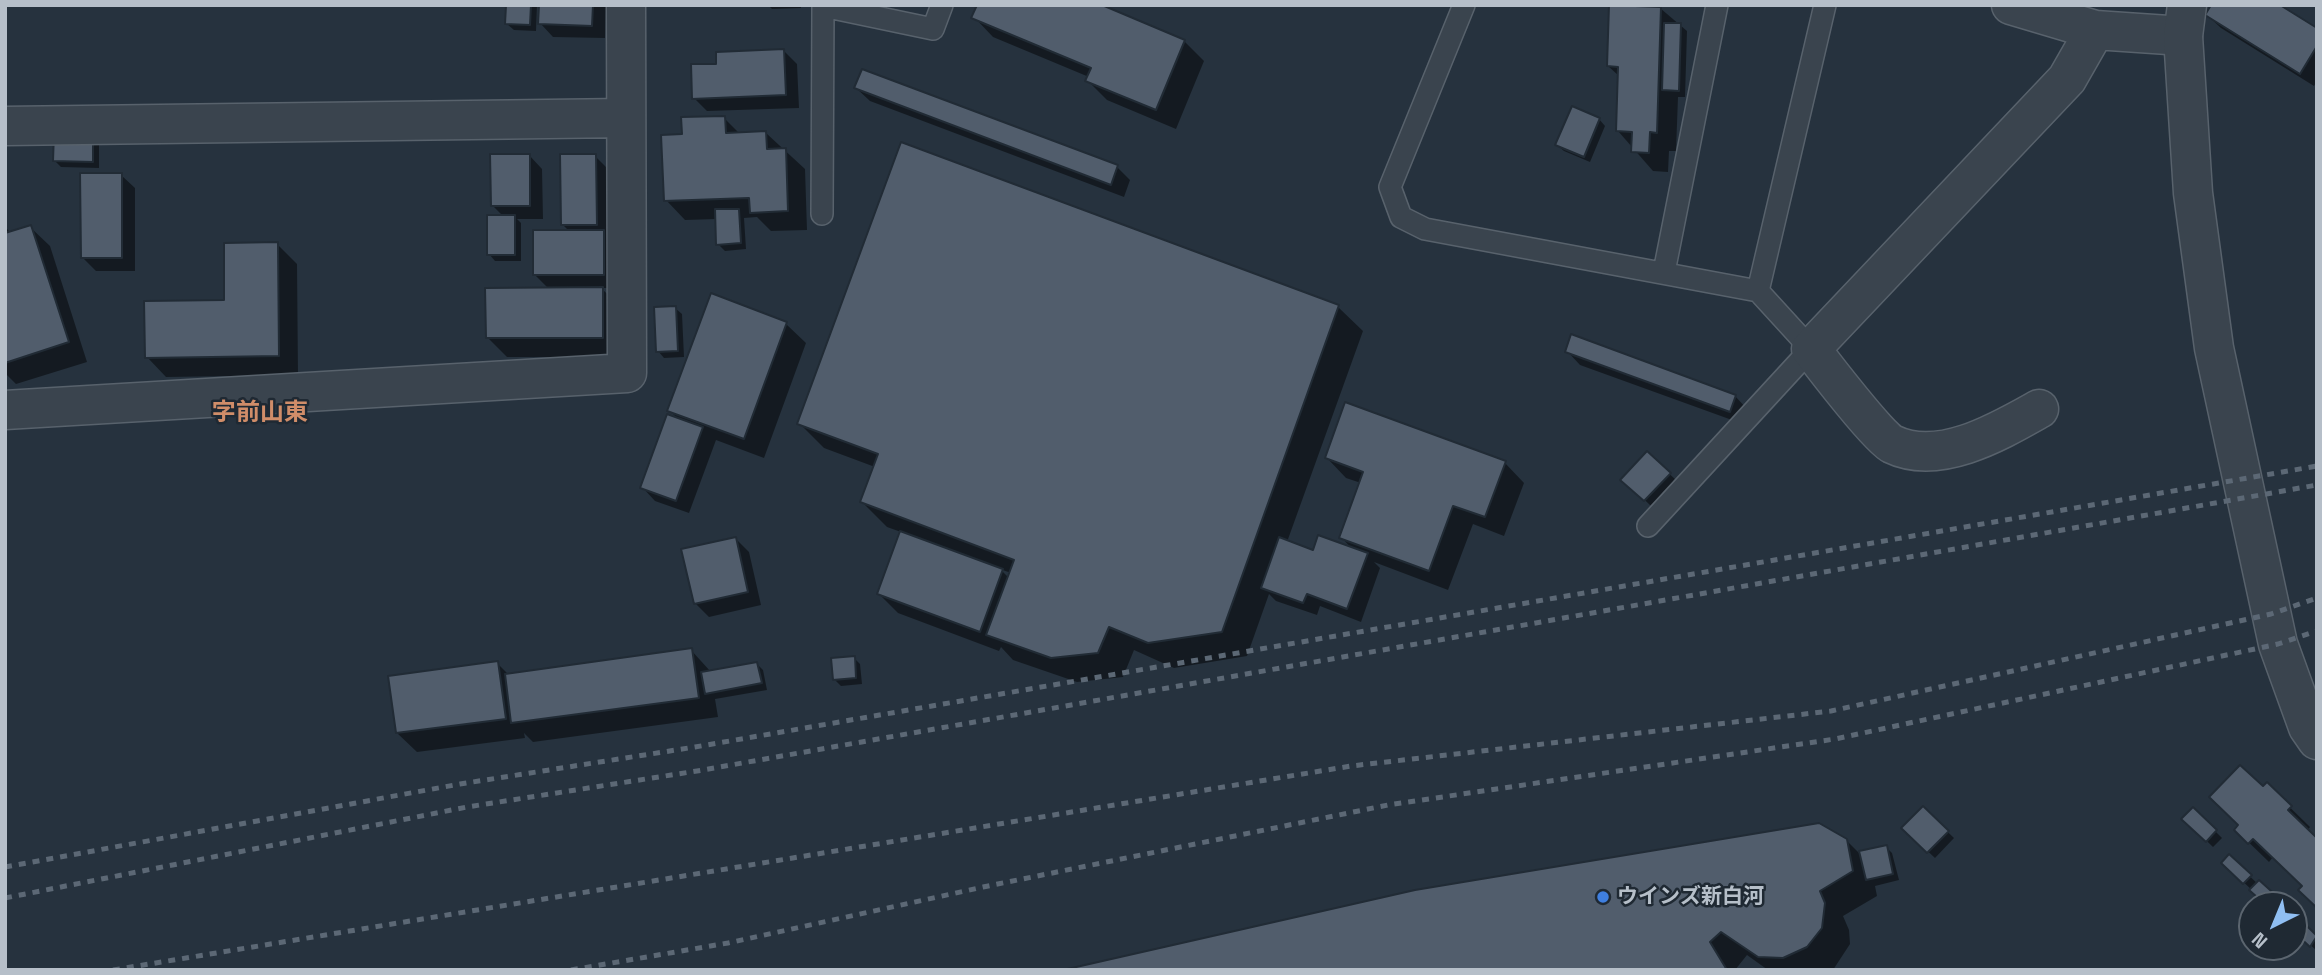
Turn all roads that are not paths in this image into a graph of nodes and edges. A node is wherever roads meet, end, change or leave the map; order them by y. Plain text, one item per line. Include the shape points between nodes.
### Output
1 (626, 5) edge
2 (942, 5) edge
3 (1464, 5) edge
4 (1717, 5) edge
5 (1825, 5) edge
6 (2011, 5) edge
7 (823, 6) edge
8 (2185, 21) edge
9 (2095, 30) junction
10 (625, 117) junction
11 (5, 126) edge
12 (822, 214) dead end
13 (1664, 272) junction
14 (1758, 291) junction
15 (1811, 349) junction
16 (2039, 409) dead end
17 (5, 410) edge
18 (1648, 526) dead end
19 (2317, 740) edge

1 - 10 street
2 - 7 lane via 933,29
3 - 13 lane via 1390,187 1401,218 1425,229
4 - 13 lane
5 - 14 lane
6 - 9 street
7 - 12 lane
8 - 9 street
8 - 19 street via 2193,192 2214,348 2278,644
9 - 15 street via 2067,79
10 - 11 street
10 - 17 street via 627,373
13 - 14 lane
14 - 15 lane
15 - 16 street via 1891,444 1921,450 1954,449 1999,432
15 - 18 lane

